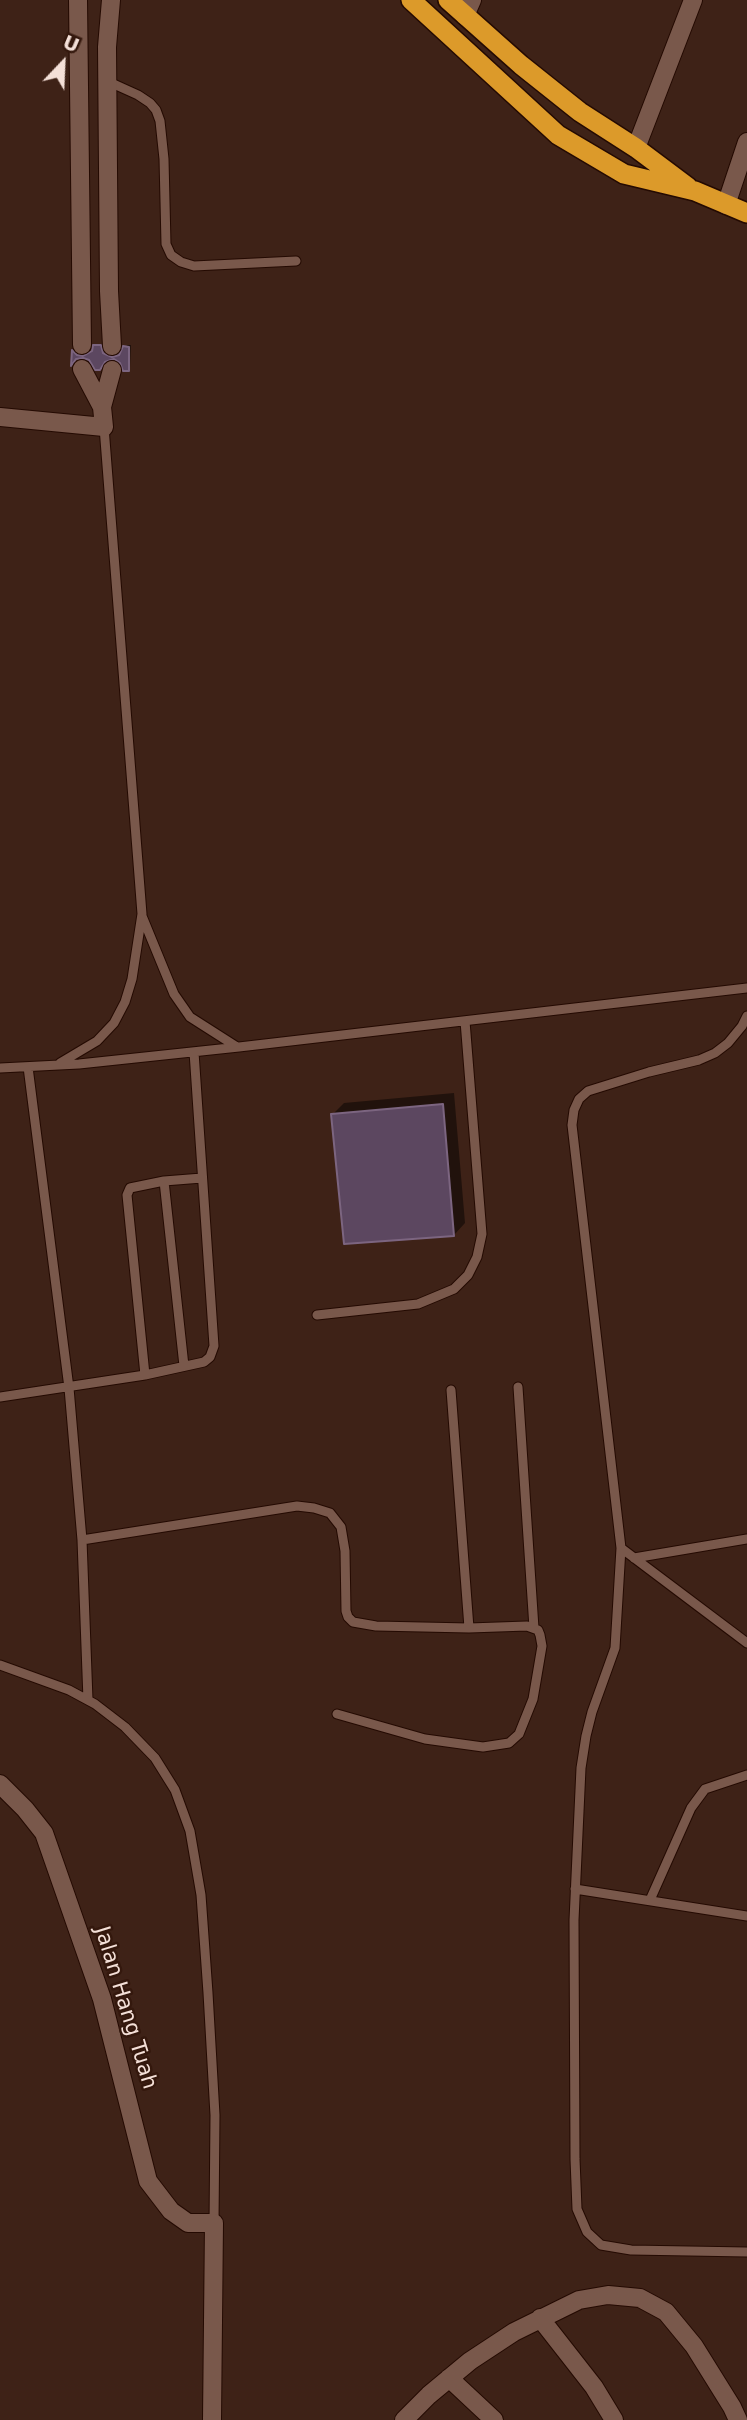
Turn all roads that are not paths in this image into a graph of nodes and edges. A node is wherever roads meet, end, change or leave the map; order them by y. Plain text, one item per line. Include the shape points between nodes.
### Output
1 (411, 0) edge
2 (448, 0) edge
3 (693, 0) edge
4 (78, 5) edge
5 (110, 6) edge
6 (469, 8) edge
7 (107, 81) junction
8 (747, 142) edge
9 (636, 148) junction
10 (695, 191) junction
11 (726, 205) junction
12 (747, 213) edge
13 (108, 259) junction
14 (81, 260) junction
15 (296, 261) dead end
16 (82, 345) dead end
17 (112, 346) dead end
18 (82, 369) dead end
19 (112, 370) dead end
20 (102, 407) junction
21 (0, 416) edge
22 (104, 427) junction
23 (142, 914) junction
24 (747, 988) edge
25 (747, 1016) edge
26 (465, 1021) junction
27 (239, 1047) junction
28 (194, 1052) junction
29 (56, 1065) junction
30 (28, 1067) junction
31 (0, 1068) edge
32 (202, 1178) junction
33 (164, 1181) junction
34 (317, 1315) dead end
35 (184, 1366) junction
36 (145, 1375) junction
37 (518, 1387) dead end
38 (69, 1388) junction
39 (451, 1390) dead end
40 (0, 1397) edge
41 (747, 1539) edge
42 (82, 1540) junction
43 (621, 1548) junction
44 (634, 1558) junction
45 (469, 1628) junction
46 (534, 1628) junction
47 (747, 1643) edge
48 (0, 1665) edge
49 (88, 1700) junction
50 (337, 1714) dead end
51 (747, 1775) edge
52 (0, 1784) edge
53 (575, 1889) junction
54 (650, 1900) junction
55 (747, 1916) edge
56 (214, 2223) junction
57 (747, 2252) edge
58 (540, 2318) junction
59 (449, 2378) junction
60 (212, 2420) edge
61 (404, 2420) edge
62 (494, 2420) edge
63 (614, 2420) edge
64 (738, 2420) edge

1 - 10 highway via 558,135 624,174
2 - 6 highway
3 - 9 street
4 - 5 street
4 - 14 street
5 - 7 street
6 - 9 highway via 521,65 580,112
7 - 13 street
7 - 15 lane via 138,95 156,110 164,159 166,244 171,255 194,265
8 - 11 street
9 - 10 highway
10 - 11 highway
11 - 12 highway
13 - 14 street
13 - 17 street
14 - 16 street
18 - 20 street
19 - 20 street
20 - 22 street
21 - 22 street
22 - 23 lane
23 - 27 lane via 174,994 190,1017
23 - 29 lane via 132,979 114,1023 97,1041
24 - 26 lane
25 - 43 lane via 715,1054 589,1091 574,1110 572,1125
26 - 27 lane
26 - 34 lane via 482,1234 468,1275 454,1289 418,1304
27 - 28 lane
28 - 29 lane
28 - 32 lane
29 - 30 lane
30 - 31 lane
30 - 38 lane
32 - 33 lane
32 - 35 lane via 214,1346 204,1362
33 - 35 lane
33 - 36 lane via 130,1188 127,1195
35 - 36 lane
36 - 38 lane
37 - 46 lane
38 - 40 lane
38 - 42 lane
39 - 45 lane
41 - 44 lane
42 - 45 lane via 297,1506 314,1508 330,1513 341,1527 346,1611 353,1622
42 - 49 lane
43 - 44 lane
43 - 53 lane via 615,1648 586,1736 581,1768
44 - 47 lane
45 - 46 lane
46 - 50 lane via 541,1646 533,1699 519,1734 509,1743 483,1747 425,1739
48 - 49 lane
49 - 56 lane via 125,1727 155,1758 175,1790 190,1830 201,1895 208,1993 215,2115
51 - 54 lane via 705,1789 691,1808
52 - 56 street, Jalan Hang Tuah via 44,1833 102,1999 148,2181 188,2224
53 - 54 lane
53 - 57 lane via 575,2158 577,2209 587,2232 601,2245 631,2250
54 - 55 lane
56 - 60 street
58 - 59 street
58 - 63 street
58 - 64 street via 579,2300 608,2295 640,2298 666,2312 694,2346
59 - 61 street
59 - 62 street

